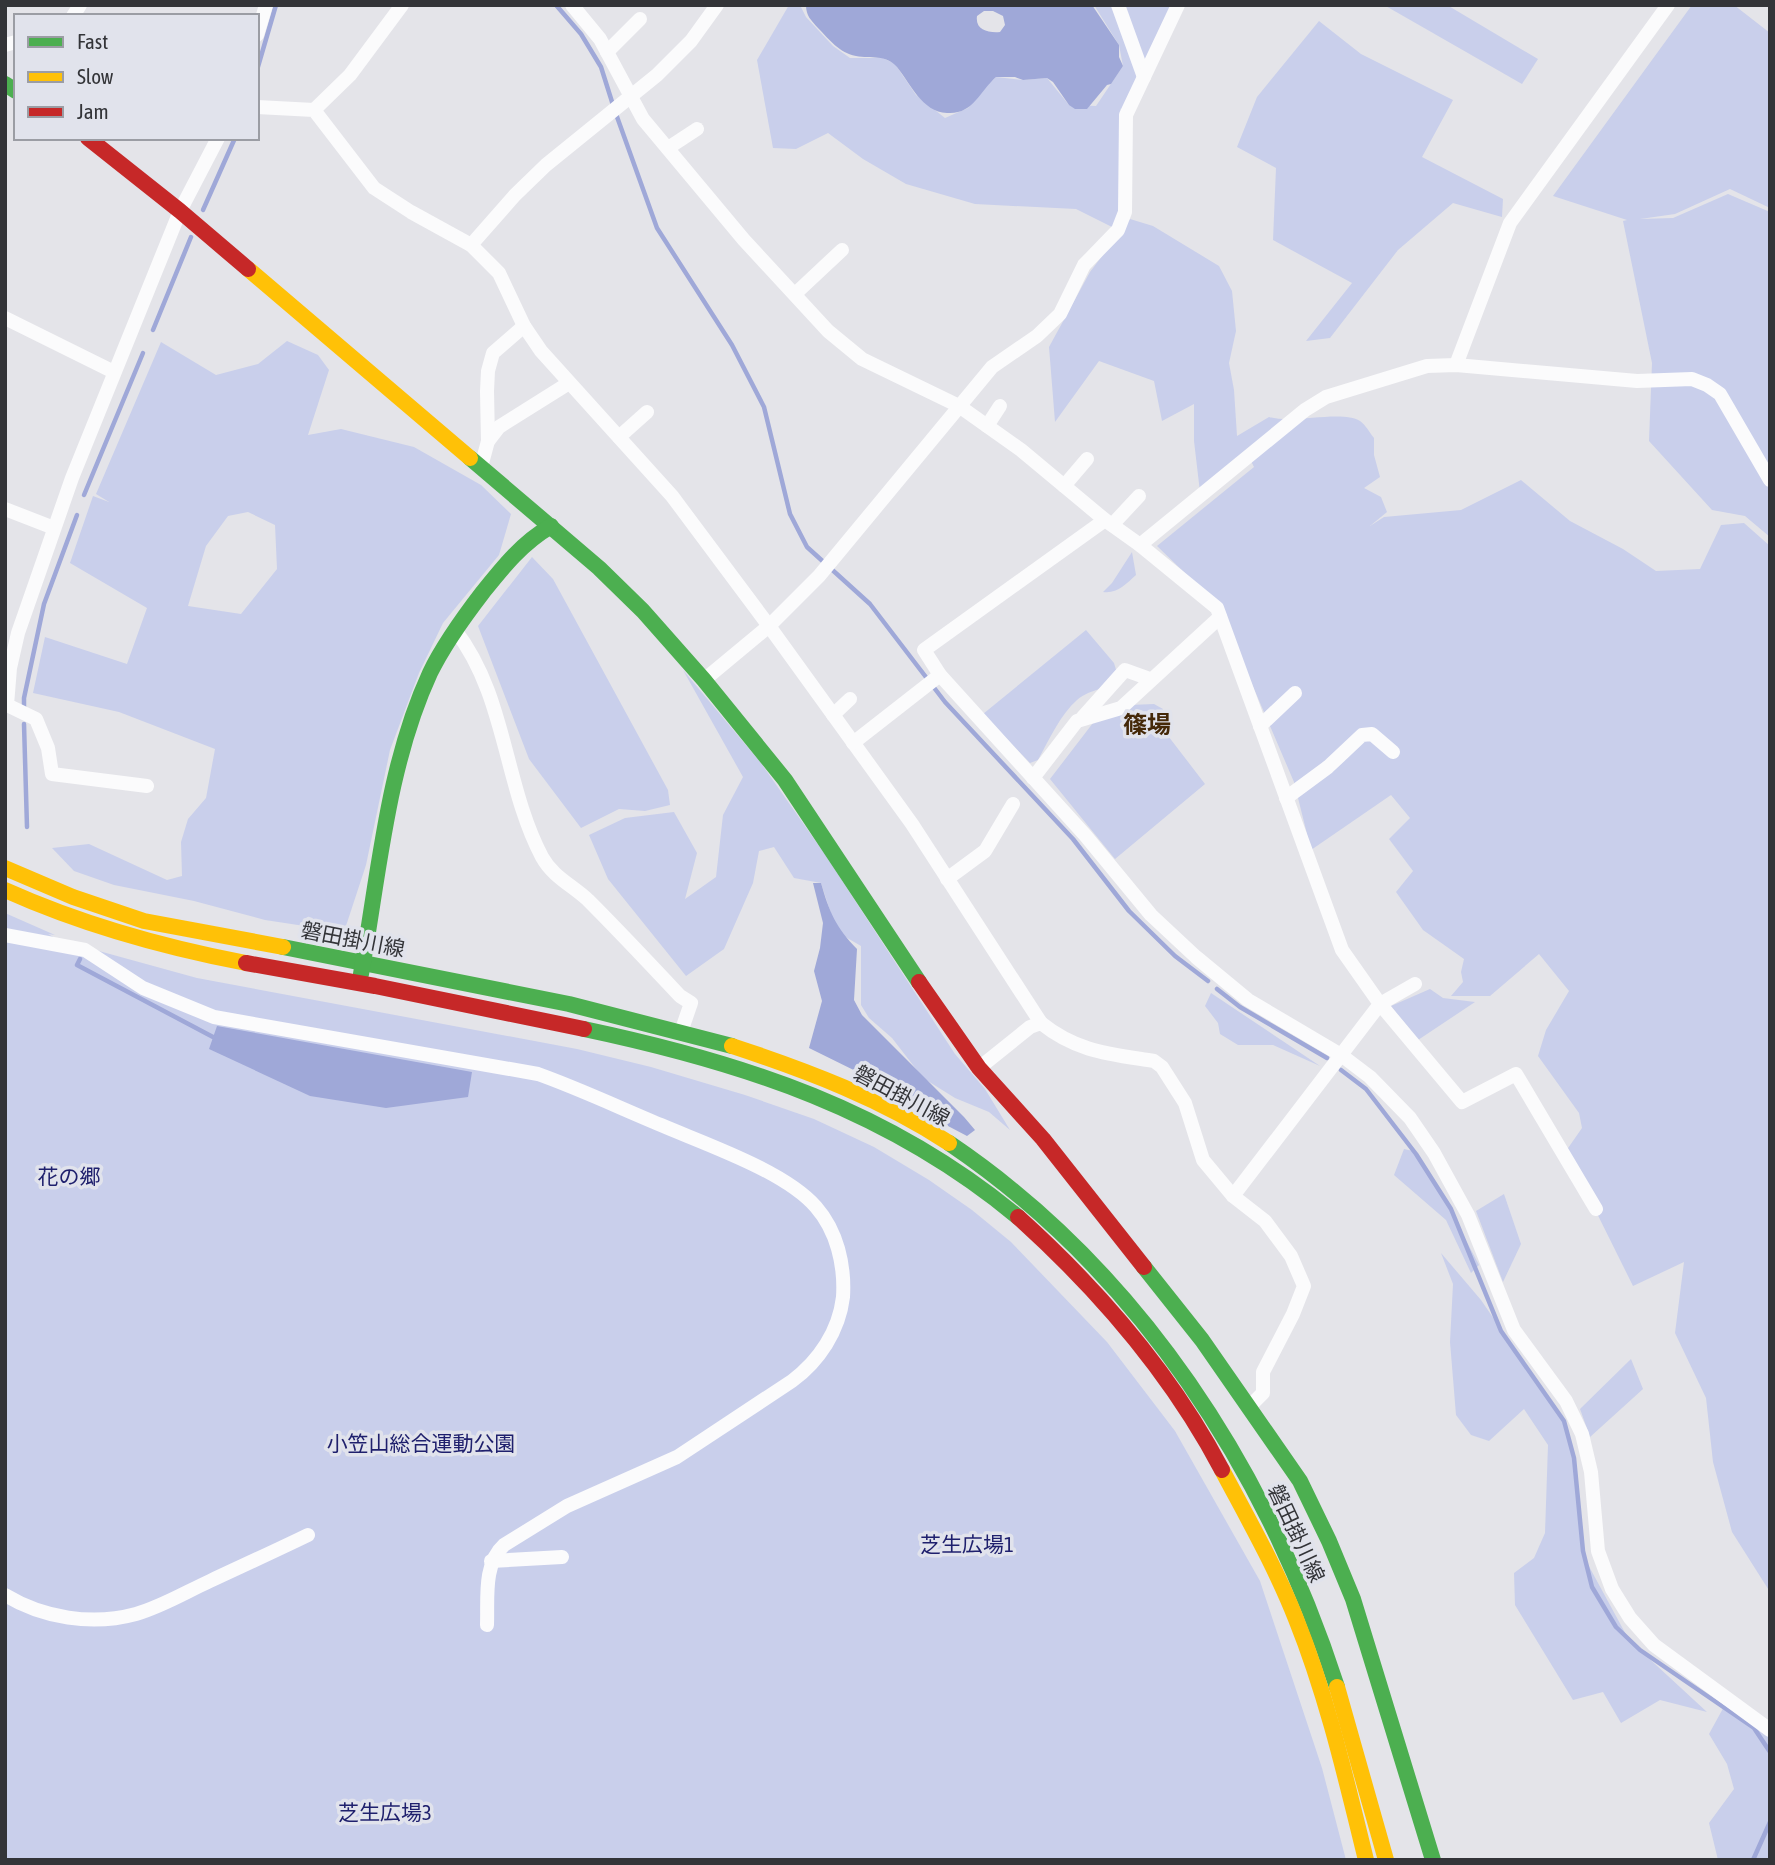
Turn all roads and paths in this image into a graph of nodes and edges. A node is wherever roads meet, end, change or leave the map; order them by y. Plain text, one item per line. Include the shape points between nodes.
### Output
1 (266, 5) edge
2 (402, 5) edge
3 (572, 5) edge
4 (717, 5) edge
5 (1118, 5) edge
6 (1178, 5) edge
7 (1668, 5) edge
8 (640, 19) dead end
9 (259, 28) edge
10 (607, 52) junction
11 (1144, 77) junction
12 (632, 97) junction
13 (259, 107) edge
14 (314, 110) junction
15 (697, 129) dead end
16 (91, 140) edge
17 (217, 140) edge
18 (668, 148) junction
19 (180, 211) junction
20 (471, 245) junction
21 (842, 250) dead end
22 (795, 295) junction
23 (5, 318) edge
24 (524, 326) junction
25 (1456, 365) junction
26 (114, 372) junction
27 (569, 383) junction
28 (959, 406) junction
29 (1000, 406) dead end
30 (648, 412) dead end
31 (987, 426) junction
32 (619, 437) junction
33 (488, 441) junction
34 (1087, 458) dead end
35 (481, 467) junction
36 (1770, 480) edge
37 (1064, 486) junction
38 (1139, 496) dead end
39 (5, 509) edge
40 (1108, 523) junction
41 (551, 526) junction
42 (54, 528) junction
43 (1140, 545) junction
44 (1220, 617) junction
45 (769, 626) junction
46 (455, 630) junction
47 (940, 675) junction
48 (1150, 679) junction
49 (704, 680) junction
50 (1295, 692) dead end
51 (850, 699) dead end
52 (833, 715) junction
53 (1082, 719) junction
54 (1260, 726) junction
55 (853, 743) junction
56 (1393, 751) dead end
57 (1033, 778) junction
58 (147, 786) dead end
59 (1286, 798) junction
60 (1013, 804) dead end
61 (5, 867) edge
62 (947, 879) junction
63 (5, 890) edge
64 (5, 935) edge
65 (364, 961) junction
66 (360, 981) junction
67 (1415, 984) dead end
68 (1380, 1004) junction
69 (1041, 1023) junction
70 (681, 1032) junction
71 (1340, 1055) junction
72 (979, 1068) junction
73 (1233, 1196) junction
74 (1596, 1209) dead end
75 (1250, 1406) junction
76 (308, 1535) dead end
77 (562, 1557) dead end
78 (491, 1561) junction
79 (5, 1595) edge
80 (487, 1625) dead end
81 (1770, 1730) edge
82 (1366, 1860) edge
83 (1386, 1860) edge
84 (1433, 1860) edge

1 - 9 street
2 - 14 street via 350,75
3 - 10 street
4 - 12 street via 691,41
5 - 11 street
6 - 11 street
7 - 25 street via 1510,223
8 - 10 street
10 - 12 street
11 - 28 street via 1126,116 1125,212 1118,230 1084,265 1060,314 992,367
12 - 18 street via 643,119
12 - 20 street via 546,165
13 - 14 street
14 - 20 street via 374,188
15 - 18 street
16 - 19 main road
17 - 19 street
18 - 22 street
19 - 26 street
19 - 35 main road
20 - 24 street via 499,273
21 - 22 street
22 - 28 street via 862,359
23 - 26 street
24 - 27 street
24 - 33 street via 493,353 487,391
25 - 36 street via 1637,381 1692,379 1720,394
25 - 43 street via 1427,366 1326,397
26 - 42 street
27 - 32 street
27 - 33 street via 499,427
28 - 31 street
28 - 45 street via 834,559
29 - 31 street
30 - 32 street
31 - 37 street
32 - 45 street via 672,496
33 - 35 street
34 - 37 street
35 - 41 main road
37 - 40 street
38 - 40 street
39 - 42 street
40 - 43 street
40 - 47 street via 924,650
41 - 46 main road via 532,536 503,566
41 - 49 main road via 599,568
42 - 58 street via 18,633 8,705 36,719 52,774
43 - 44 street via 1202,594
44 - 48 street
44 - 54 street
45 - 49 street
45 - 52 street
46 - 65 main road via 425,685 392,793
46 - 70 street via 471,649 484,677 520,806 543,858 555,876 585,897 691,1003
47 - 55 street
47 - 57 street
48 - 53 street via 1121,708
48 - 53 street via 1125,670
49 - 72 main road via 785,780
50 - 54 street
51 - 52 street
52 - 55 street
53 - 57 street
54 - 59 street
55 - 62 street
56 - 59 street via 1372,734 1363,735
57 - 71 street via 1151,915 1196,957 1248,1000
59 - 68 street via 1342,950
60 - 62 street via 985,851
61 - 65 main road, 磐田掛川線 via 103,909 149,922
62 - 69 street
63 - 66 main road, 磐田掛川線 via 92,925 191,953
64 - 78 street via 85,950 143,988 214,1017 538,1074 720,1149 787,1184 817,1207 840,1254 842,1308 832,1336 803,1373 677,1457 567,1506 503,1545
65 - 66 main road
65 - 70 main road, 磐田掛川線
66 - 82 main road, 磐田掛川線 via 624,1038 727,1064 800,1090 876,1122 927,1150 1056,1250 1131,1332 1196,1424 1291,1606 1339,1754
67 - 68 street
68 - 71 street
68 - 74 street via 1462,1102 1516,1074
69 - 72 street
69 - 73 street via 1092,1051 1154,1061 1162,1067 1185,1103 1203,1160
70 - 83 main road, 磐田掛川線 via 827,1081 923,1127 1029,1202 1135,1309 1212,1416 1282,1547 1317,1628
71 - 73 street
71 - 81 street via 1370,1077 1410,1118 1434,1153 1468,1215 1514,1330 1566,1401 1582,1434 1591,1472 1598,1551 1630,1618 1654,1645
72 - 75 main road via 1138,1258
73 - 75 street via 1265,1222 1291,1256 1304,1286 1263,1373 1263,1393
75 - 84 main road via 1300,1480 1353,1599
76 - 79 street via 138,1614 115,1619 63,1617
77 - 78 street
78 - 80 street

